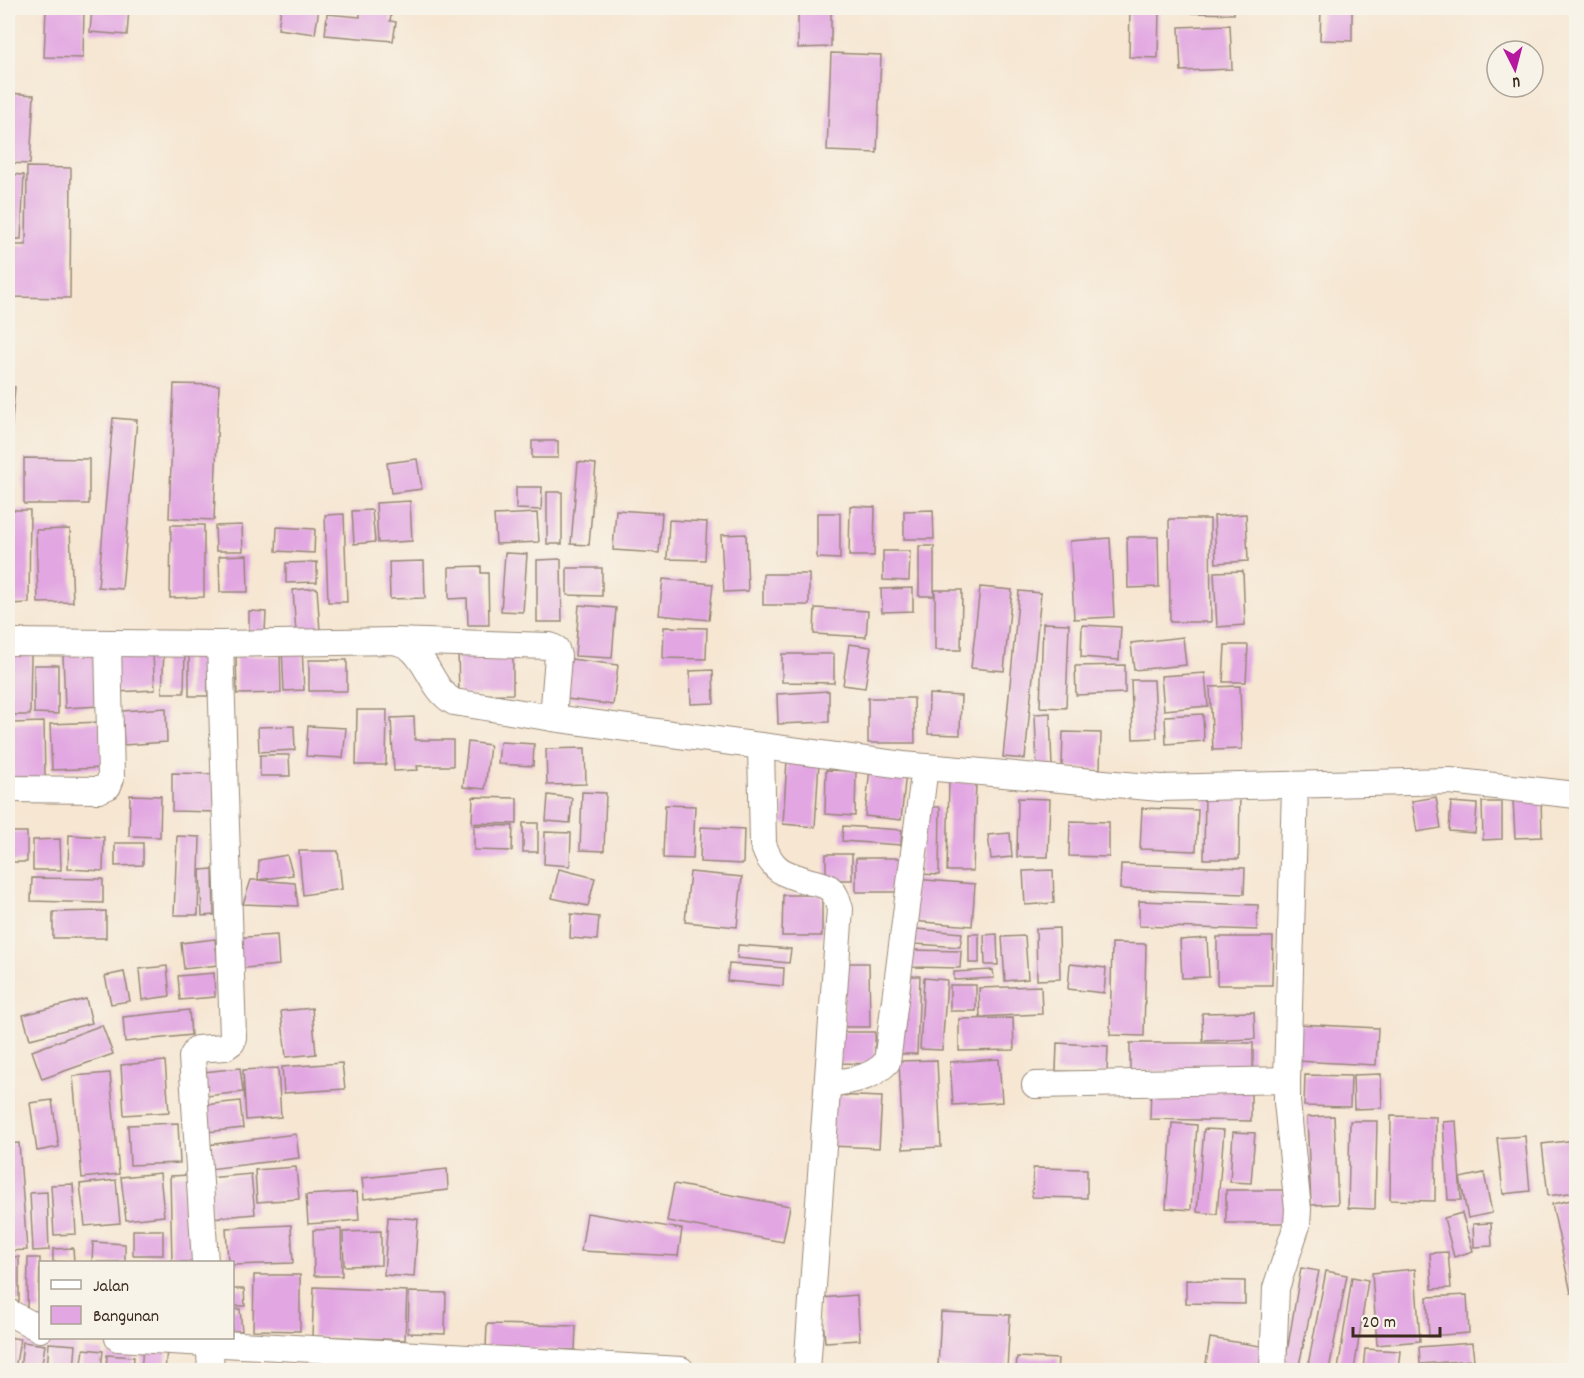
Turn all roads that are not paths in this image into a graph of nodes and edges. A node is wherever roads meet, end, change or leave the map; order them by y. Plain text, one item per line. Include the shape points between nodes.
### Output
1 (395, 641) junction
2 (8, 642) edge
3 (108, 644) junction
4 (220, 644) junction
5 (553, 718) junction
6 (761, 746) junction
7 (925, 767) junction
8 (1295, 785) junction
9 (8, 789) edge
10 (1576, 795) edge
11 (1287, 1080) junction
12 (828, 1084) junction
13 (1035, 1085) dead end
14 (205, 1261) edge
15 (8, 1312) edge
16 (39, 1328) edge
17 (164, 1339) edge
18 (210, 1340) edge
19 (529, 1366) edge
20 (212, 1371) edge
21 (681, 1371) edge
22 (807, 1371) edge
23 (1273, 1371) edge

1 - 4 street
1 - 5 street via 415,653 446,698 454,702
1 - 5 street via 550,646 558,656
2 - 3 street
3 - 4 street
3 - 9 street via 108,786 99,790
4 - 14 street via 233,1037 225,1047 197,1049 192,1056
5 - 6 street
6 - 7 street
6 - 12 street via 763,844 767,856 775,868 788,876 830,888 840,909
7 - 8 street via 1160,788
7 - 12 street via 887,1062 864,1078
8 - 10 street via 1450,782
8 - 11 street
11 - 13 street
11 - 23 street via 1298,1209 1297,1225 1276,1288
12 - 22 street
15 - 16 street
17 - 18 street
18 - 19 street
18 - 20 street
19 - 21 street

